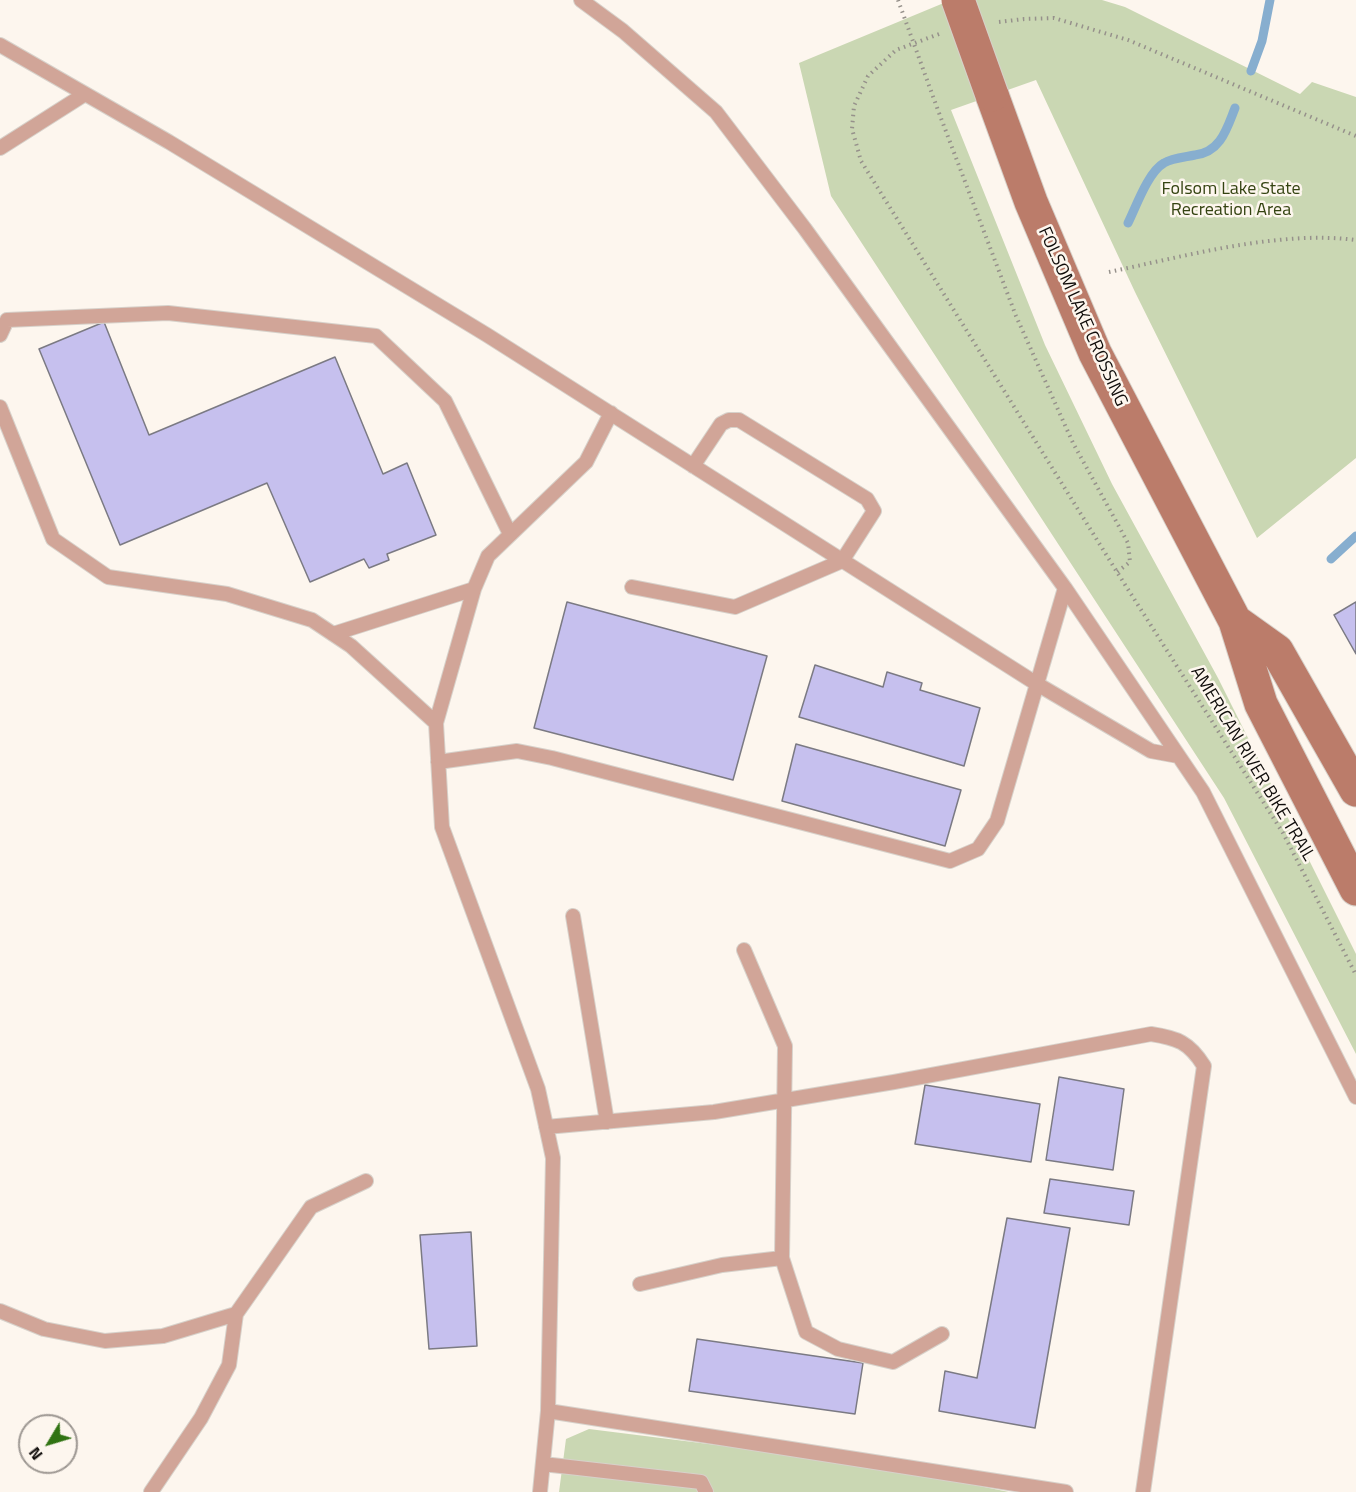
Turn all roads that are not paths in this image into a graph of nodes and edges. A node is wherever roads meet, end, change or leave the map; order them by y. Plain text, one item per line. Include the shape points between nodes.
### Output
1 (581, 0) edge
2 (958, 0) edge
3 (0, 45) edge
4 (85, 94) junction
5 (0, 148) edge
6 (0, 336) edge
7 (0, 407) edge
8 (611, 413) junction
9 (693, 466) junction
10 (510, 534) junction
11 (842, 561) junction
12 (633, 587) dead end
13 (1065, 588) junction
14 (474, 589) junction
15 (1235, 621) junction
16 (333, 634) junction
17 (1036, 684) junction
18 (436, 723) junction
19 (1178, 756) junction
20 (438, 762) junction
21 (1356, 790) edge
22 (1356, 889) edge
23 (573, 916) dead end
24 (744, 950) dead end
25 (1356, 1097) edge
26 (785, 1100) junction
27 (608, 1122) junction
28 (546, 1127) junction
29 (366, 1180) dead end
30 (782, 1258) junction
31 (640, 1284) dead end
32 (0, 1311) edge
33 (236, 1314) junction
34 (942, 1334) dead end
35 (548, 1411) junction
36 (543, 1464) junction
37 (151, 1492) edge
38 (540, 1492) edge
39 (706, 1492) edge
40 (1065, 1492) edge
41 (1143, 1492) edge

1 - 13 lane via 716,112
2 - 15 main road, FOLSOM LAKE CROSSING, bridge via 1031,202 1095,353
3 - 4 lane
4 - 5 lane
4 - 8 lane
6 - 10 lane via 7,320 168,313 376,336 445,401
7 - 16 lane via 52,539 108,577 227,594 312,620
8 - 9 lane
8 - 10 lane via 586,462
9 - 11 lane
9 - 11 lane via 721,424 739,420 867,499 874,511
10 - 14 lane via 488,556
11 - 12 lane via 735,607
11 - 17 lane
13 - 17 lane
13 - 19 lane
14 - 16 lane
14 - 18 lane
15 - 21 main road, FOLSOM LAKE CROSSING via 1276,651
15 - 22 main road, FOLSOM LAKE CROSSING via 1261,704
16 - 18 lane via 351,645
17 - 19 lane via 1151,751
17 - 20 lane via 996,821 978,849 950,861 540,755 517,751
18 - 20 lane
19 - 25 lane via 1203,792
20 - 28 lane via 442,827 538,1089
23 - 27 lane
24 - 26 lane via 785,1046
26 - 27 lane via 714,1113
26 - 30 lane
26 - 41 lane via 1150,1034 1175,1038 1195,1053 1204,1066
27 - 28 lane
28 - 35 lane via 553,1158
29 - 33 lane via 311,1207
30 - 31 lane via 722,1264
30 - 34 lane via 806,1332 838,1349 893,1362
32 - 33 lane via 44,1329 105,1341 163,1336
33 - 37 lane via 229,1365 201,1418
35 - 36 lane
35 - 40 lane
36 - 38 lane
36 - 39 lane via 701,1482

